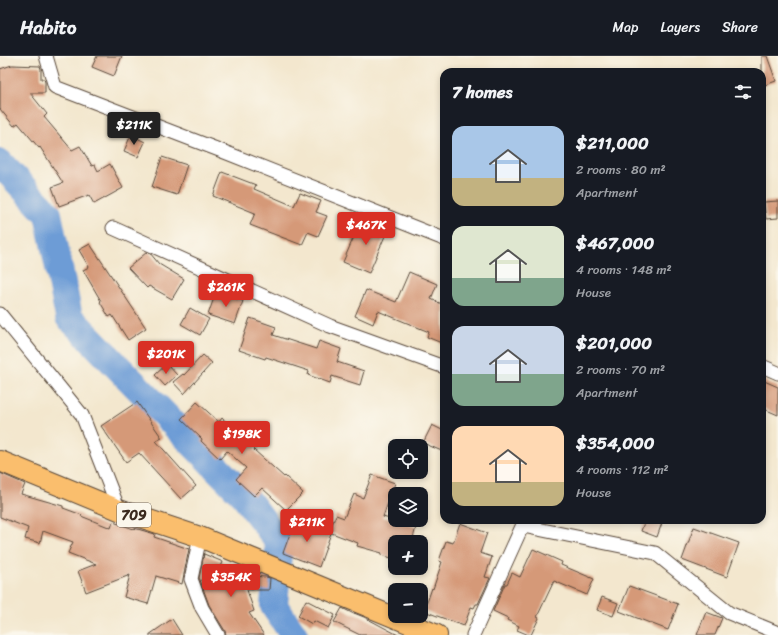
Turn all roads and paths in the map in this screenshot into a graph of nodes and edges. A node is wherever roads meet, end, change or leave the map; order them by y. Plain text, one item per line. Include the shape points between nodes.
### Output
1 (46, 56) edge
2 (113, 228) dead end
3 (440, 237) edge
4 (0, 314) edge
5 (440, 366) edge
6 (766, 368) edge
7 (778, 373) edge
8 (0, 461) edge
9 (119, 510) junction
10 (524, 524) edge
11 (528, 524) edge
12 (200, 538) junction
13 (778, 633) edge
14 (218, 635) edge
15 (437, 635) edge
16 (474, 635) edge

1 - 3 street via 55,87
2 - 5 street via 330,326
4 - 9 street via 82,415
6 - 7 street
8 - 9 main road, 709
9 - 12 main road, 709
10 - 16 street
11 - 13 street via 655,553 729,613
12 - 14 street via 191,579 202,608
12 - 15 main road, 709

